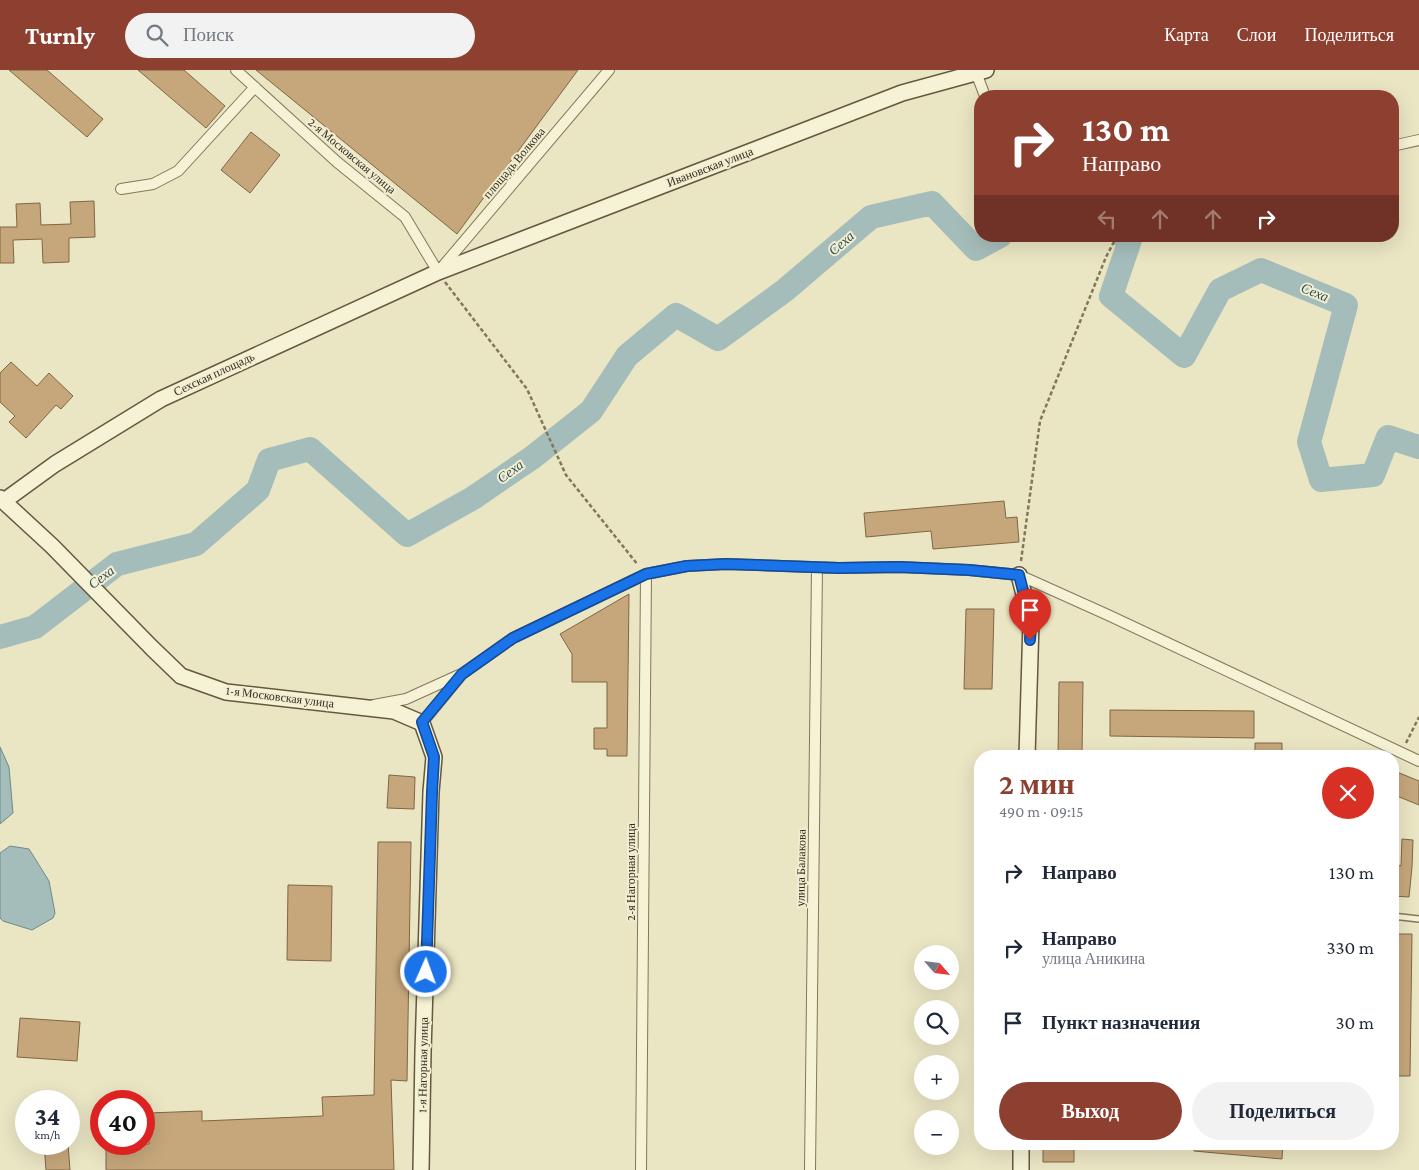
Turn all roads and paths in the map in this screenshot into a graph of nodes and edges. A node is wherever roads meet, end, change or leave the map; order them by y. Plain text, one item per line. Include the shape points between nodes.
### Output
1 (236, 70) edge
2 (609, 70) edge
3 (979, 71) edge
4 (255, 88) junction
5 (984, 90) edge
6 (1419, 140) edge
7 (1399, 144) edge
8 (122, 189) dead end
9 (1114, 242) edge
10 (438, 272) junction
11 (2, 500) edge
12 (817, 567) junction
13 (646, 574) junction
14 (1019, 575) junction
15 (462, 674) junction
16 (359, 707) junction
17 (1419, 717) edge
18 (422, 722) junction
19 (1027, 750) edge
20 (1395, 750) edge
21 (1401, 753) joint
22 (1419, 762) edge
23 (1399, 917) edge
24 (1419, 919) edge
25 (1021, 1150) edge
26 (421, 1170) edge
27 (641, 1170) edge
28 (810, 1170) edge
29 (1021, 1170) edge

1 - 4 street, 2-я Московская улица
2 - 10 street, площадь Волкова
3 - 5 street
3 - 10 street, Ивановская улица via 902,93
4 - 8 street via 178,171 152,184
4 - 10 street, 2-я Московская улица via 337,162 405,217
6 - 7 street
9 - 14 path via 1040,421
10 - 11 street, Сехская площадь via 162,399
10 - 13 path via 527,389 566,475
11 - 16 street, 1-я Московская улица via 180,676 226,692
12 - 13 street via 726,564 687,566
12 - 14 street via 899,567
12 - 28 street, улица Балакова
13 - 15 street via 513,638
13 - 27 street, 2-я Нагорная улица
14 - 19 street via 1031,622
14 - 20 street
15 - 16 street via 406,699
15 - 18 street
16 - 18 street, 1-я Московская улица via 394,711
17 - 21 path
18 - 26 street, 1-я Нагорная улица via 434,757
21 - 22 street
23 - 24 lane
25 - 29 street

